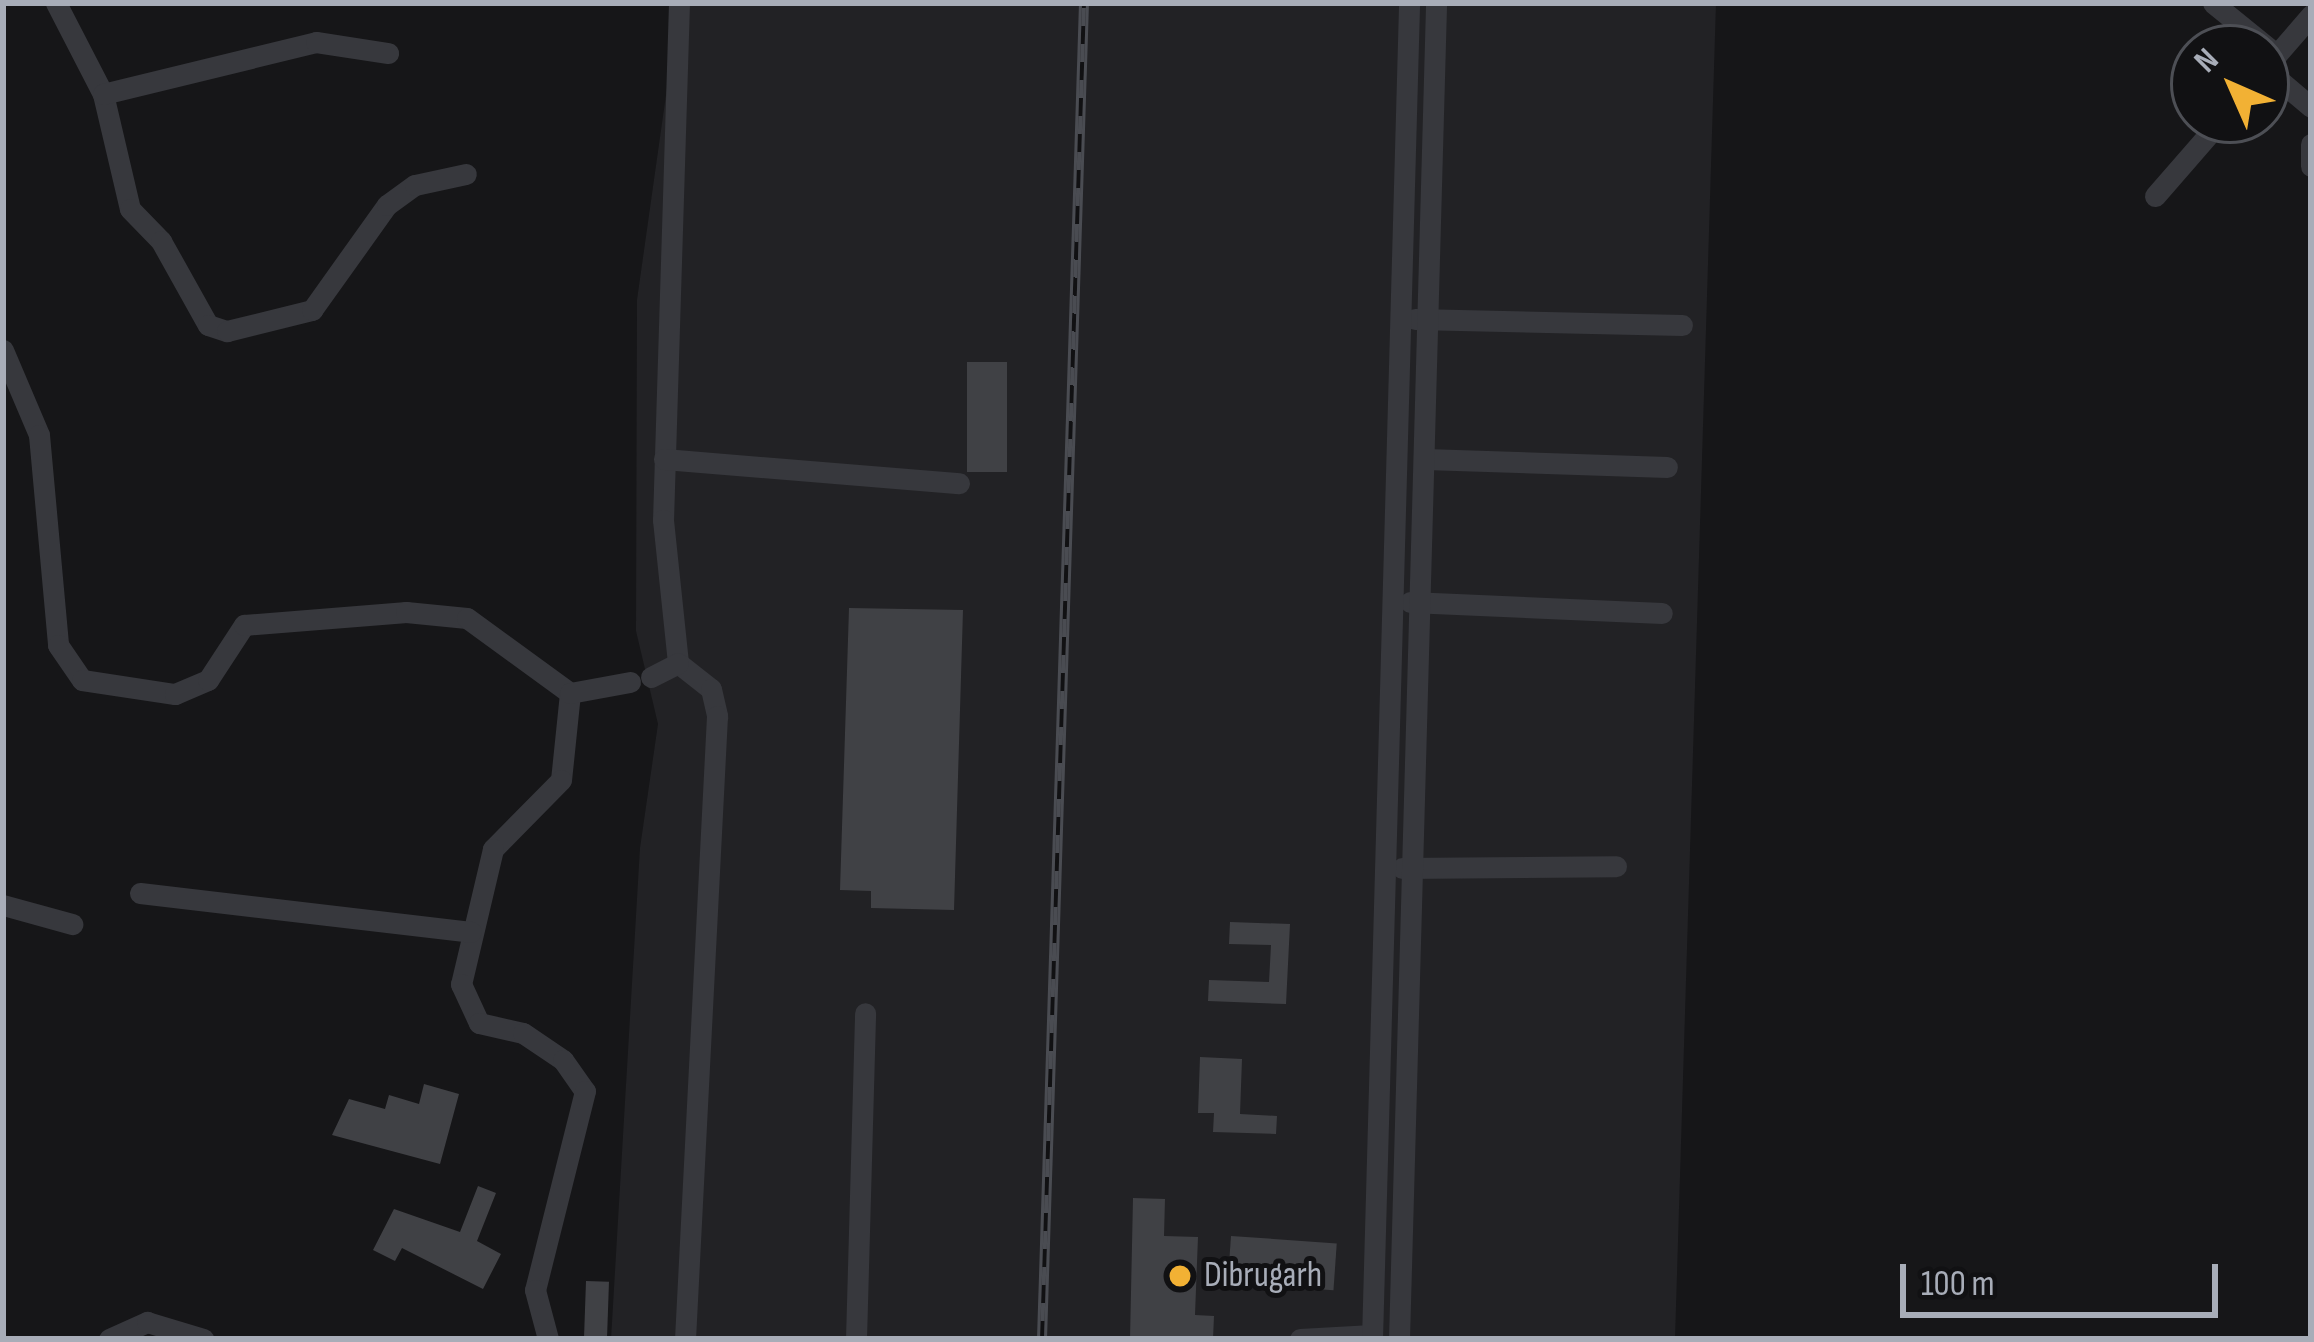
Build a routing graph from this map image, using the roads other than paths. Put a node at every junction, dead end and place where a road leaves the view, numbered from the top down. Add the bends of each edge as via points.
1 (56, 3) edge
2 (679, 3) edge
3 (1409, 3) edge
4 (1436, 3) edge
5 (2311, 15) edge
6 (2290, 40) edge
7 (388, 53) dead end
8 (2290, 84) edge
9 (103, 94) junction
10 (2311, 107) edge
11 (2200, 144) edge
12 (2311, 144) edge
13 (2311, 166) edge
14 (466, 174) dead end
15 (2155, 196) dead end
16 (1413, 319) junction
17 (1682, 325) dead end
18 (3, 350) edge
19 (664, 459) junction
20 (1425, 459) junction
21 (1667, 467) dead end
22 (959, 483) dead end
23 (1409, 603) junction
24 (1662, 614) dead end
25 (678, 663) junction
26 (570, 693) junction
27 (1616, 866) dead end
28 (1414, 868) junction
29 (1389, 869) junction
30 (140, 893) dead end
31 (3, 905) edge
32 (72, 924) dead end
33 (472, 932) junction
34 (865, 1013) dead end
35 (1372, 1337) edge
36 (109, 1339) edge
37 (203, 1339) edge
38 (548, 1339) edge
39 (685, 1339) edge
40 (856, 1339) edge
41 (1300, 1339) edge
42 (1399, 1339) edge

1 - 9 street
2 - 19 street
3 - 16 street
4 - 16 street
5 - 6 street
7 - 9 street via 316,42
8 - 10 street
9 - 14 street via 130,209 160,241 192,309 227,331 312,310 387,205 415,185
11 - 15 street
12 - 13 street
16 - 17 street
16 - 20 street
16 - 23 street
18 - 26 street via 40,435 58,645 82,680 175,694 208,680 244,625 406,612 467,618
19 - 22 street
19 - 25 street via 668,627
20 - 21 street
20 - 23 street
23 - 24 street
23 - 28 street
23 - 29 street
25 - 26 street via 640,680
25 - 39 street via 712,689 717,716
26 - 33 street via 561,780 493,849
27 - 28 street
28 - 29 street
28 - 42 street
29 - 35 street
30 - 33 street
31 - 32 street
33 - 38 street via 461,985 471,1013 563,1060 585,1091 535,1290
34 - 40 street
35 - 41 street
36 - 37 street via 147,1322

